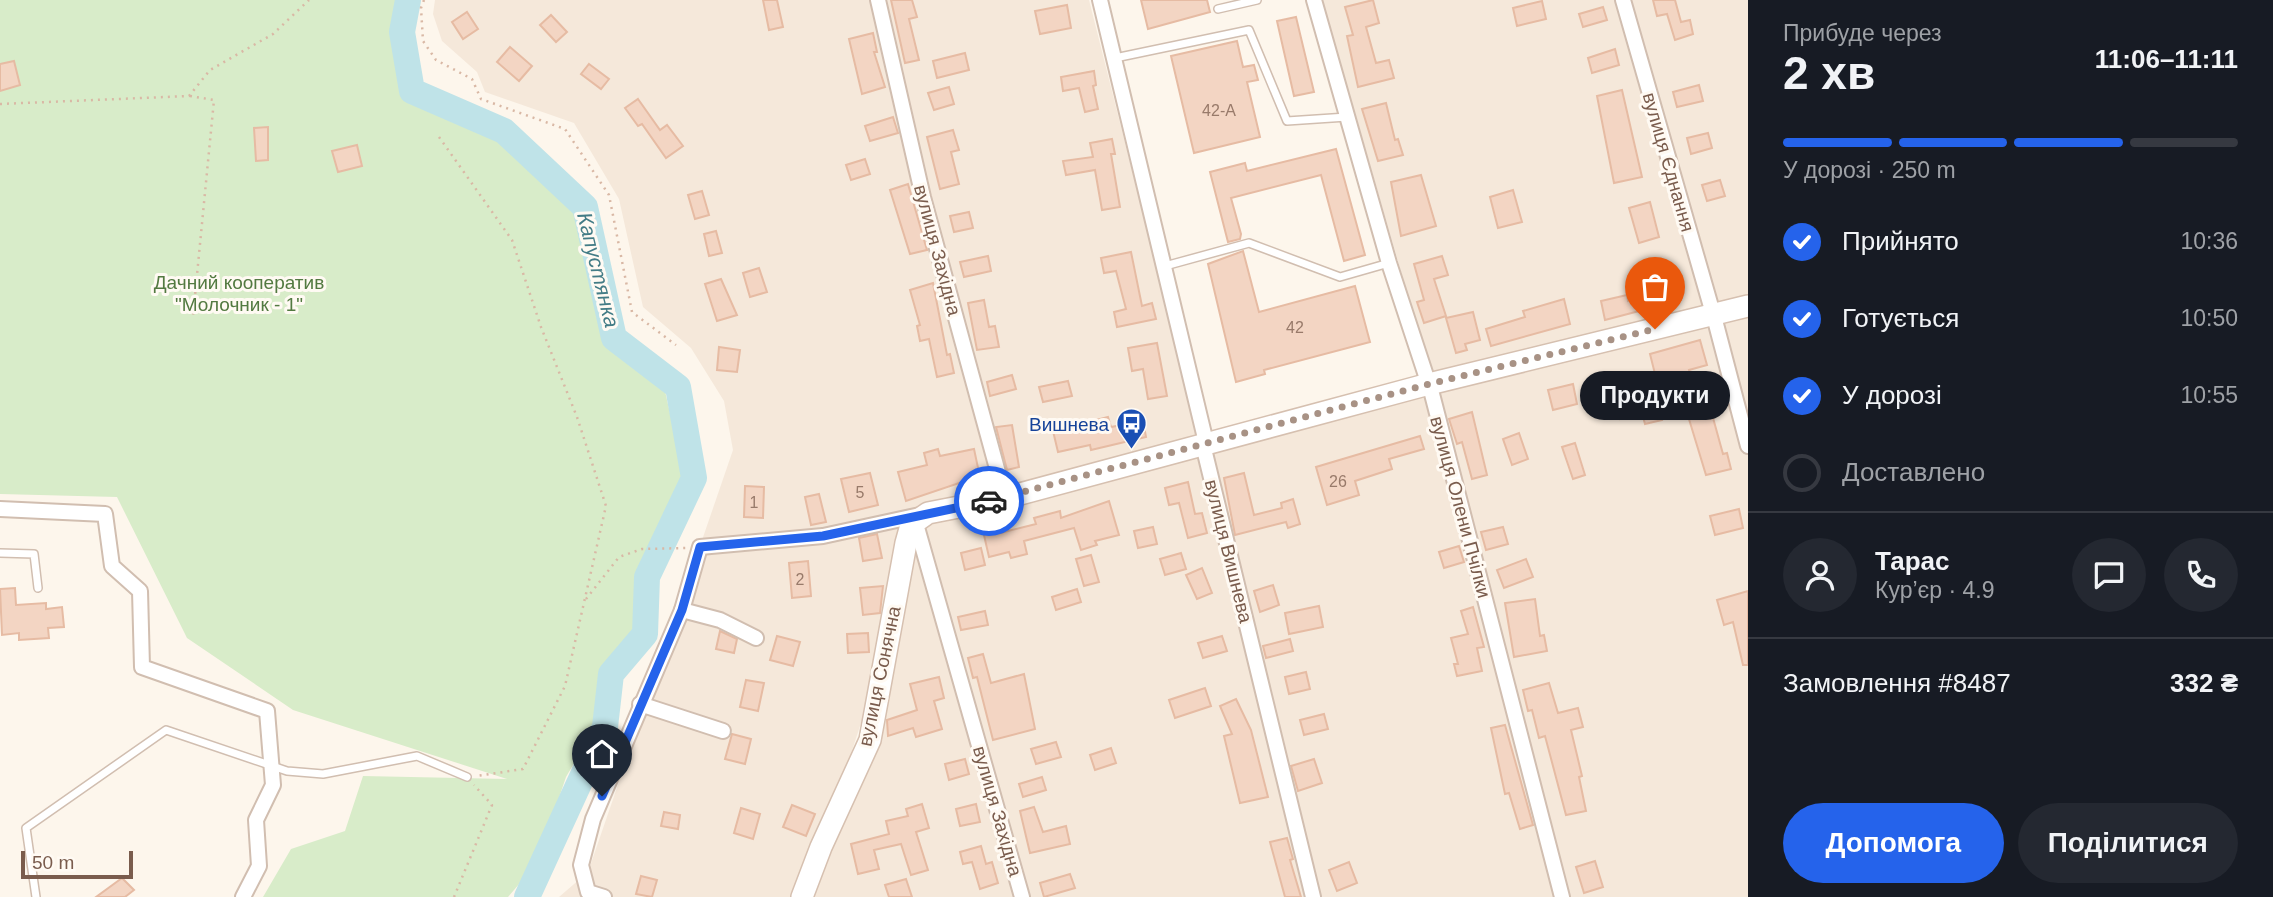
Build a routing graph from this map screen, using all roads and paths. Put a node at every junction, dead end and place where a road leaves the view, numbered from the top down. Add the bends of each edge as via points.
1 (309, 0) edge
2 (424, 0) edge
3 (878, 0) edge
4 (1100, 0) edge
5 (1257, 0) edge
6 (1314, 0) edge
7 (1623, 0) edge
8 (1218, 9) dead end
9 (1115, 58) junction
10 (189, 96) junction
11 (0, 104) edge
12 (1347, 117) junction
13 (439, 137) dead end
14 (1389, 264) junction
15 (1165, 265) junction
16 (1748, 306) edge
17 (1713, 315) junction
18 (193, 316) dead end
19 (676, 345) dead end
20 (1429, 384) junction
21 (1205, 444) junction
22 (1748, 446) edge
23 (1004, 498) junction
24 (0, 509) edge
25 (929, 516) junction
26 (670, 549) dead end
27 (0, 553) edge
28 (38, 588) dead end
29 (583, 602) junction
30 (682, 610) junction
31 (755, 638) dead end
32 (640, 705) junction
33 (723, 731) dead end
34 (272, 766) junction
35 (467, 777) junction
36 (36, 897) edge
37 (243, 897) edge
38 (454, 897) edge
39 (604, 897) edge
40 (802, 897) edge
41 (1023, 897) edge
42 (1313, 897) edge
43 (1562, 897) edge

1 - 10 path via 273,34 210,70
2 - 19 path via 423,41 436,60 472,79 481,99 565,129 609,195 632,312
3 - 23 street, вулиця Західна via 923,197
4 - 9 street, вулиця Вишнева
5 - 8 lane
6 - 12 street, вулиця Олени Пчілки
7 - 17 street, вулиця Єднання
9 - 12 lane via 1249,30 1287,121
9 - 15 street, вулиця Вишнева
10 - 11 path
10 - 18 path via 214,100
12 - 14 street, вулиця Олени Пчілки
13 - 29 path via 512,240 606,506
14 - 15 lane via 1340,277 1249,243
14 - 20 street, вулиця Олени Пчілки
15 - 21 street, вулиця Вишнева
16 - 17 street
17 - 20 street
17 - 22 street, вулиця Єднання
20 - 21 street
20 - 43 street, вулиця Олени Пчілки
21 - 23 street
21 - 42 street, вулиця Вишнева
23 - 25 street
24 - 34 street via 105,514 112,566 140,591 142,667 267,711
25 - 30 street via 823,536 700,547
25 - 40 street, вулиця Сонячна via 870,740
25 - 41 street, вулиця Західна via 918,531
26 - 29 path via 642,549 619,556
27 - 28 lane via 34,554
29 - 35 path via 565,686 523,769
30 - 31 street via 720,620
30 - 32 street
32 - 33 street
32 - 39 street via 593,819 581,865 588,892
34 - 35 lane via 323,774 416,756
34 - 36 lane via 166,730 26,828
34 - 37 street via 273,785 256,820 259,866
35 - 38 path via 492,805

